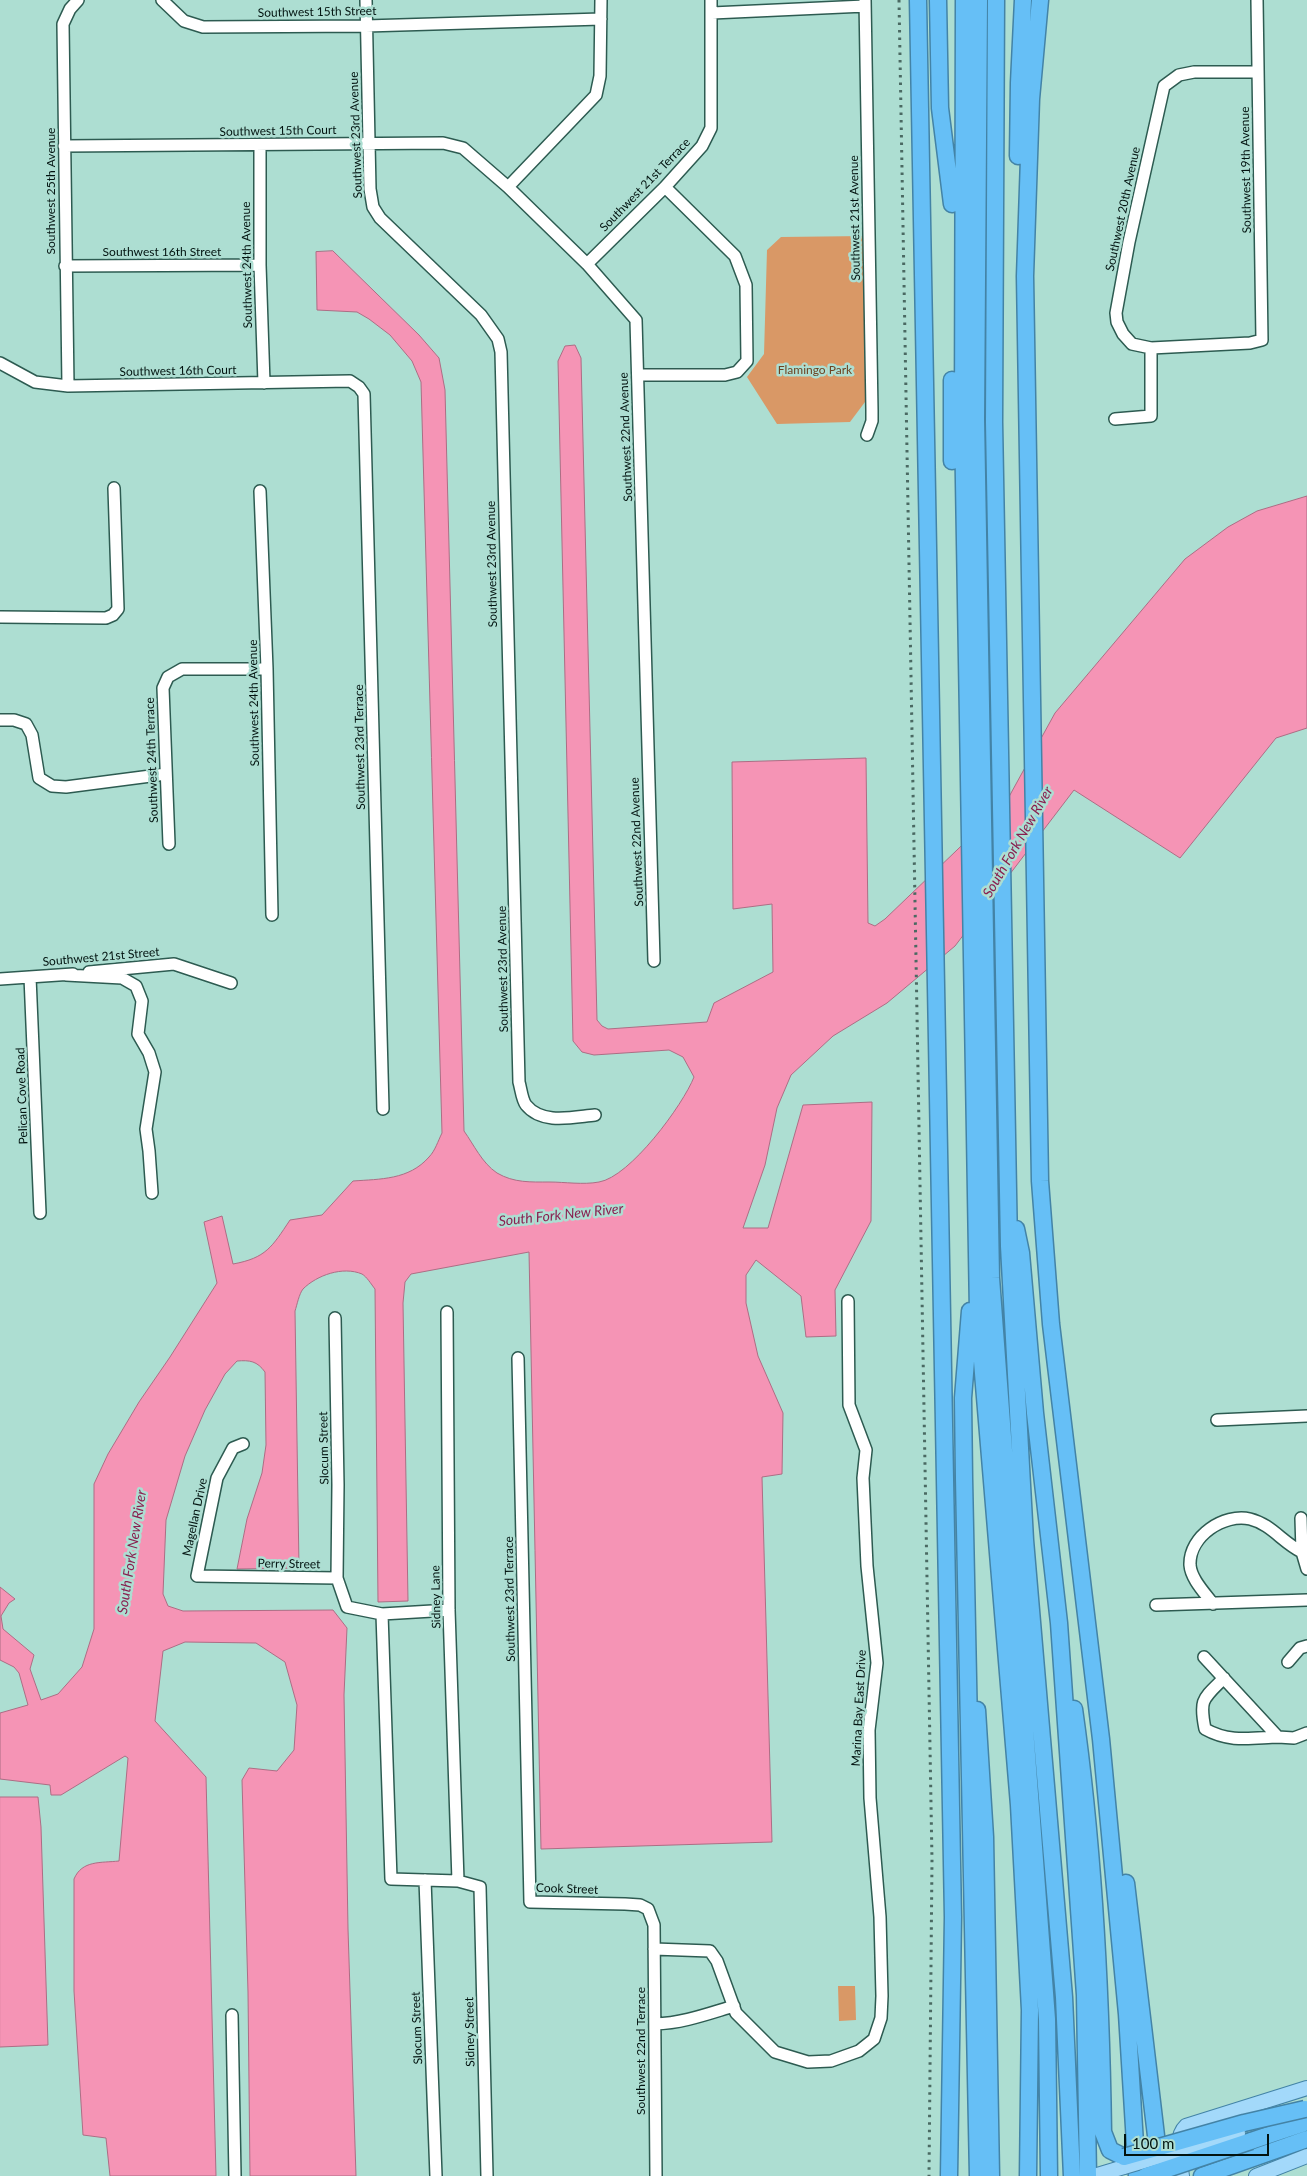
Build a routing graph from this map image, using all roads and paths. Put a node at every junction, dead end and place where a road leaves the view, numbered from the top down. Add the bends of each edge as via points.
1 (78, 0) edge
2 (162, 0) edge
3 (366, 0) edge
4 (601, 0) edge
5 (712, 0) edge
6 (918, 0) edge
7 (938, 0) edge
8 (957, 0) edge
9 (964, 0) edge
10 (992, 0) edge
11 (1023, 0) edge
12 (1040, 0) edge
13 (1257, 0) edge
14 (865, 3) edge
15 (712, 13) junction
16 (601, 19) junction
17 (366, 26) junction
18 (1258, 72) junction
19 (370, 143) junction
20 (260, 145) junction
21 (64, 146) junction
22 (508, 187) junction
23 (665, 187) junction
24 (952, 204) junction
25 (587, 264) junction
26 (260, 265) junction
27 (65, 266) junction
28 (1025, 276) junction
29 (1151, 348) junction
30 (0, 363) edge
31 (638, 374) junction
32 (264, 383) junction
33 (68, 386) junction
34 (359, 387) joint
35 (1115, 419) dead end
36 (957, 423) junction
37 (867, 435) dead end
38 (114, 488) dead end
39 (260, 491) dead end
40 (0, 617) edge
41 (267, 668) junction
42 (0, 720) edge
43 (166, 774) junction
44 (169, 844) dead end
45 (272, 915) dead end
46 (654, 960) dead end
47 (66, 975) junction
48 (30, 977) junction
49 (0, 979) edge
50 (231, 983) dead end
51 (383, 1109) dead end
52 (595, 1115) dead end
53 (152, 1193) dead end
54 (40, 1213) dead end
55 (979, 1279) junction
56 (1017, 1279) junction
57 (848, 1301) dead end
58 (970, 1306) junction
59 (447, 1312) dead end
60 (335, 1318) dead end
61 (518, 1358) dead end
62 (1307, 1416) edge
63 (1217, 1420) dead end
64 (243, 1444) dead end
65 (1301, 1518) dead end
66 (1302, 1552) junction
67 (1307, 1570) edge
68 (197, 1576) joint
69 (337, 1578) junction
70 (965, 1578) junction
71 (1307, 1600) edge
72 (1214, 1604) junction
73 (1156, 1605) dead end
74 (450, 1610) junction
75 (382, 1614) junction
76 (1059, 1623) junction
77 (1307, 1646) edge
78 (1204, 1657) dead end
79 (1288, 1662) dead end
80 (1224, 1678) junction
81 (1307, 1733) edge
82 (1278, 1737) junction
83 (1102, 1739) junction
84 (529, 1840) joint
85 (425, 1880) junction
86 (458, 1881) junction
87 (654, 1925) joint
88 (660, 1949) junction
89 (734, 2006) junction
90 (232, 2015) dead end
91 (655, 2024) junction
92 (1307, 2088) edge
93 (1306, 2113) edge
94 (1307, 2139) edge
95 (1307, 2156) edge
96 (1307, 2165) edge
97 (1128, 2167) edge
98 (235, 2176) edge
99 (436, 2176) edge
100 (487, 2176) edge
101 (656, 2176) edge
102 (949, 2176) edge
103 (978, 2176) edge
104 (991, 2176) edge
105 (1020, 2176) edge
106 (1028, 2176) edge
107 (1049, 2176) edge
108 (1072, 2176) edge
109 (1088, 2176) edge
110 (1094, 2176) edge
111 (1146, 2176) edge
112 (1160, 2176) edge
113 (1182, 2176) edge
114 (1202, 2176) edge
115 (1256, 2176) edge
116 (1278, 2176) edge

1 - 21 street, Southwest 25th Avenue via 63,24
2 - 17 street, Southwest 15th Street via 184,21 203,27
3 - 17 street, Southwest 23rd Avenue
4 - 16 street
5 - 15 street, Southwest 21st Terrace
6 - 102 highway via 953,1926
7 - 24 highway via 940,108
8 - 24 highway
9 - 36 highway
10 - 55 highway via 976,419 983,865
10 - 56 highway via 994,422 1008,1195 1022,1253
11 - 28 highway via 1018,148 1019,217
12 - 28 highway via 1031,99
13 - 18 street, Southwest 19th Avenue
14 - 15 street
14 - 37 street, Southwest 21st Avenue via 872,410
15 - 23 street, Southwest 21st Terrace via 710,128 702,146
16 - 17 street, Southwest 15th Street
16 - 22 street via 600,76 596,95
17 - 19 street, Southwest 23rd Avenue
18 - 29 street, Southwest 19th Avenue via 1262,340
18 - 29 street, Southwest 20th Avenue via 1179,74 1164,86 1116,313 1123,334 1132,344
19 - 20 street, Southwest 15th Court
19 - 22 street, Southwest 15th Court via 443,143 463,148
19 - 52 street, Southwest 23rd Avenue via 370,189 373,207 380,218 481,315 498,339 501,352 519,1082 525,1104 536,1114 556,1118
20 - 21 street, Southwest 15th Court
20 - 26 street, Southwest 24th Avenue
21 - 27 street, Southwest 25th Avenue
22 - 25 street, Southwest 22nd Avenue
23 - 25 street, Southwest 21st Terrace
23 - 31 street via 735,256 746,285 747,361 737,372 725,374
24 - 36 highway
25 - 31 street, Southwest 22nd Avenue via 636,320
26 - 27 street, Southwest 16th Street
26 - 32 street, Southwest 24th Avenue
27 - 33 street, Southwest 25th Avenue
28 - 83 highway via 1042,1219 1049,1308
29 - 35 street via 1152,416
30 - 33 street, Southwest 16th Court via 35,382
31 - 46 street, Southwest 22nd Avenue
32 - 33 street, Southwest 16th Court
32 - 34 street, Southwest 16th Court via 350,381
34 - 51 street, Southwest 23rd Terrace via 364,394
36 - 55 highway
38 - 40 street via 118,609 114,615 106,618
39 - 41 street, Southwest 24th Avenue
41 - 43 street, Southwest 24th Terrace via 182,670 168,677 163,688
41 - 45 street, Southwest 24th Avenue
42 - 43 street via 26,724 32,735 39,778 52,786
43 - 44 street, Southwest 24th Terrace
47 - 48 street, Southwest 21st Street
47 - 50 street, Southwest 21st Street via 174,964
47 - 53 street via 122,978 136,986 142,1001 138,1034 149,1053 154,1072 146,1129
48 - 49 street, Southwest 21st Street
48 - 54 street, Pelican Cove Road
55 - 58 highway
55 - 106 highway via 979,1322 1019,1805 1030,2010
55 - 107 highway via 1047,2019
56 - 76 highway
56 - 108 highway via 1029,1591 1062,1971
57 - 89 street, Marina Bay East Drive via 849,1405 866,1450 863,1478 867,1566 877,1663 869,1730 870,1798 880,1917 881,2018 874,2038 859,2051 831,2061 808,2062 775,2052 736,2013
58 - 70 highway via 963,1398
58 - 105 highway via 1013,1866 1019,2019
59 - 74 street, Sidney Lane
60 - 69 street, Slocum Street
61 - 84 street, Southwest 23rd Terrace
62 - 63 street
64 - 68 street, Magellan Drive via 233,1448 217,1478
65 - 66 street
66 - 67 street
66 - 72 street via 1264,1524 1238,1518 1215,1524 1191,1552 1190,1566 1197,1582
68 - 69 street, Perry Street
69 - 75 street, Perry Street via 347,1607
70 - 103 highway
70 - 104 highway via 983,1790
71 - 72 street
72 - 73 street
74 - 75 street, Perry Street
74 - 86 street, Sidney Lane
75 - 85 street via 392,1879
76 - 97 highway via 1072,1693 1089,1827 1099,1972 1104,2136 1110,2150
76 - 109 highway via 1086,2015
77 - 79 street via 1300,1648
78 - 80 street
80 - 82 street
80 - 82 street via 1204,1698 1201,1711 1205,1729 1231,1739
81 - 82 street via 1294,1738
83 - 97 highway via 1127,2014
83 - 112 highway via 1115,1788
84 - 87 street, Cook Street via 530,1902 640,1905 648,1909
85 - 86 street
85 - 99 street, Slocum Street
86 - 100 street, Sidney Street via 480,1887
87 - 88 street, Southwest 22nd Terrace
88 - 89 street, Marina Bay East Drive via 710,1951
88 - 91 street, Southwest 22nd Terrace
89 - 91 street via 697,2018
90 - 98 street
91 - 101 street, Southwest 22nd Terrace
92 - 113 main road via 1186,2126 1180,2138
93 - 97 highway, bridge via 1244,2123
93 - 111 highway, bridge via 1251,2141
94 - 114 highway
95 - 115 main road
96 - 116 main road
97 - 110 main road

